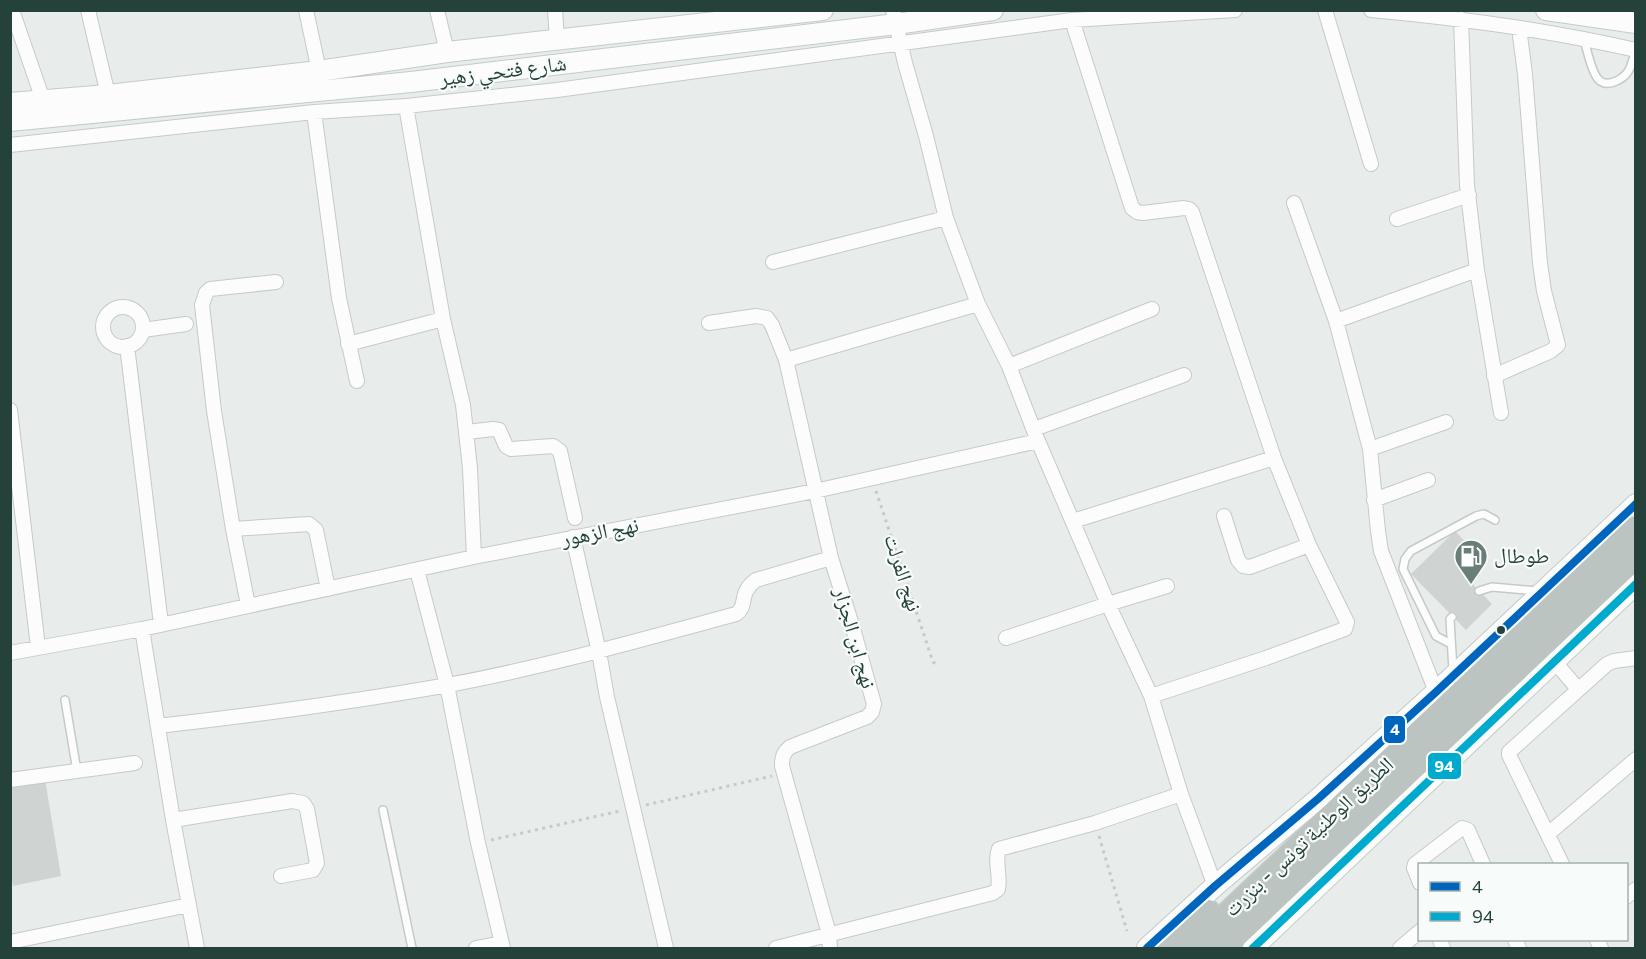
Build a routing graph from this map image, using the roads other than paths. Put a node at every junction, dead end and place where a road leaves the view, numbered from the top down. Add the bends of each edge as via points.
1 (12, 10) edge
2 (88, 10) edge
3 (306, 10) edge
4 (436, 10) edge
5 (555, 10) edge
6 (823, 10) edge
7 (993, 10) edge
8 (1235, 10) edge
9 (1325, 10) edge
10 (1371, 10) edge
11 (1546, 10) edge
12 (1461, 19) junction
13 (1072, 21) junction
14 (1635, 23) edge
15 (897, 26) edge
16 (1519, 28) junction
17 (1583, 38) junction
18 (557, 40) junction
19 (1635, 51) edge
20 (447, 52) junction
21 (319, 71) junction
22 (108, 95) junction
23 (43, 100) junction
24 (10, 103) edge
25 (406, 106) junction
26 (314, 112) junction
27 (10, 121) edge
28 (10, 146) edge
29 (1371, 164) dead end
30 (1469, 195) junction
31 (1294, 203) dead end
32 (946, 218) junction
33 (1397, 219) dead end
34 (773, 262) dead end
35 (1477, 270) junction
36 (276, 282) dead end
37 (978, 304) junction
38 (1152, 309) dead end
39 (442, 320) junction
40 (1336, 321) junction
41 (709, 323) dead end
42 (186, 324) dead end
43 (143, 330) junction
44 (348, 344) junction
45 (128, 346) junction
46 (786, 360) junction
47 (1009, 366) junction
48 (1184, 375) dead end
49 (1494, 376) junction
50 (357, 381) dead end
51 (10, 410) edge
52 (1501, 413) dead end
53 (1446, 422) dead end
54 (467, 432) junction
55 (1036, 435) junction
56 (1370, 449) junction
57 (1274, 459) junction
58 (1428, 480) dead end
59 (815, 491) junction
60 (1374, 500) junction
61 (1635, 504) edge
62 (1224, 516) dead end
63 (575, 518) dead end
64 (1495, 520) dead end
65 (1073, 521) junction
66 (1635, 528) edge
67 (233, 529) junction
68 (573, 537) junction
69 (1309, 545) junction
70 (474, 556) junction
71 (1635, 556) edge
72 (831, 558) junction
73 (417, 570) junction
74 (1635, 584) edge
75 (1167, 586) dead end
76 (328, 589) junction
77 (1479, 591) dead end
78 (1544, 591) junction
79 (1108, 603) junction
80 (248, 605) junction
81 (1452, 617) dead end
82 (161, 624) junction
83 (142, 629) junction
84 (1006, 638) dead end
85 (1451, 644) junction
86 (38, 648) junction
87 (599, 652) junction
88 (10, 653) edge
89 (1635, 658) edge
90 (1554, 661) junction
91 (1453, 676) junction
92 (447, 685) junction
93 (1578, 689) junction
94 (1436, 692) junction
95 (1151, 696) junction
96 (65, 700) dead end
97 (158, 726) junction
98 (1450, 734) junction
99 (1635, 759) edge
100 (135, 763) dead end
101 (77, 771) junction
102 (1374, 776) junction
103 (10, 780) edge
104 (1181, 794) junction
105 (383, 810) dead end
106 (173, 820) junction
107 (1548, 834) junction
108 (1483, 863) edge
109 (1562, 863) edge
110 (281, 876) dead end
111 (1418, 880) edge
112 (1215, 886) junction
113 (189, 905) junction
114 (1418, 932) edge
115 (829, 934) junction
116 (10, 942) edge
117 (502, 946) edge
118 (798, 946) edge
119 (197, 948) edge
120 (412, 948) edge
121 (476, 948) edge
122 (666, 948) edge
123 (776, 948) edge
124 (830, 948) edge
125 (1148, 948) edge
126 (1166, 948) edge
127 (1192, 948) edge
128 (1222, 948) edge
129 (1241, 948) edge
130 (1252, 948) edge
131 (1400, 948) edge

1 - 23 street
2 - 22 street
3 - 21 street
4 - 20 street
5 - 18 street
6 - 18 street, شارع فتحي زهير
7 - 15 street, شارع فتحي زهير
8 - 13 street
9 - 29 street
10 - 12 street
11 - 14 street
12 - 16 street
12 - 30 street
13 - 15 street
13 - 57 street via 1132,208 1137,213 1184,208 1192,212
15 - 25 street via 569,88
15 - 27 street, شارع فتحي زهير via 411,82
15 - 32 street
16 - 17 street
16 - 49 street via 1540,263 1558,345
17 - 19 street
17 - 19 lane via 1596,78 1602,83 1620,79 1628,71
18 - 20 street, شارع فتحي زهير
20 - 21 street, شارع فتحي زهير
21 - 22 street, شارع فتحي زهير
22 - 23 street, شارع فتحي زهير
23 - 24 street, شارع فتحي زهير
25 - 26 street
25 - 39 street
26 - 28 street
26 - 44 street
30 - 33 street
30 - 35 street
31 - 40 street
32 - 34 street
32 - 37 street
35 - 40 street
35 - 49 street
36 - 67 street via 210,289 202,305
37 - 46 street
37 - 47 street
38 - 47 street
39 - 44 street
39 - 54 street
40 - 56 street
41 - 46 street, نهج ابن الجزار via 767,318
42 - 43 street
43 - 45 street via 137,341
43 - 45 street via 140,317 130,309 117,308 106,316 105,336 115,345
44 - 50 street
45 - 82 street
46 - 59 street, نهج ابن الجزار
47 - 55 street
48 - 55 street, نهج الزهور
49 - 52 street
51 - 86 street
53 - 56 street
54 - 63 street via 499,430 511,449 557,448
54 - 70 street
55 - 59 street, نهج الزهور
55 - 65 street
56 - 60 street
57 - 65 street
57 - 69 street
58 - 60 street
59 - 68 street, نهج الزهور
59 - 72 street, نهج ابن الجزار
60 - 94 street via 1381,551
61 - 78 street
62 - 69 street via 1243,566 1250,567
64 - 85 lane via 1484,514 1476,516 1411,551 1405,559 1404,569 1430,625 1436,636
65 - 79 street
66 - 102 highway, الطريق الوطنية تونس - بنزرت
67 - 76 street via 309,524 316,530
67 - 80 street
68 - 70 street, نهج الزهور
68 - 87 street
69 - 95 street via 1347,622 1345,628
70 - 73 street, نهج الزهور
71 - 98 highway, الطريق الوطنية تونس - بنزرت
72 - 87 street via 756,580 746,588 742,607 736,614
72 - 115 street, نهج ابن الجزار via 874,704 867,717 790,747 782,758
73 - 76 street, نهج الزهور
73 - 92 street
74 - 90 street
75 - 79 street
76 - 80 street, نهج الزهور
77 - 78 lane via 1492,587
78 - 91 street
79 - 84 street
79 - 95 street
80 - 82 street, نهج الزهور
81 - 85 lane
82 - 83 street, نهج الزهور
83 - 86 street, نهج الزهور
83 - 97 street
85 - 91 lane
86 - 88 street, نهج الزهور
87 - 92 street
87 - 122 street
89 - 93 street via 1607,664
90 - 93 street
90 - 130 street
91 - 94 street
92 - 97 street
92 - 117 street
93 - 107 street via 1509,752
94 - 112 street
95 - 104 street
96 - 101 lane
97 - 106 street
98 - 128 highway, الطريق الوطنية تونس - بنزرت
98 - 129 highway
99 - 107 street
100 - 101 street
101 - 103 street
102 - 126 highway
102 - 127 highway, الطريق الوطنية تونس - بنزرت
104 - 112 street
104 - 115 street via 999,849 999,884 993,892
105 - 120 lane
106 - 110 street via 292,801 303,803 317,863 313,870
106 - 113 street
107 - 109 street
108 - 111 street via 1468,830 1462,828 1415,864
112 - 125 street
113 - 116 street
113 - 119 street
114 - 131 street
115 - 118 street
115 - 124 street
117 - 121 street
118 - 123 street

